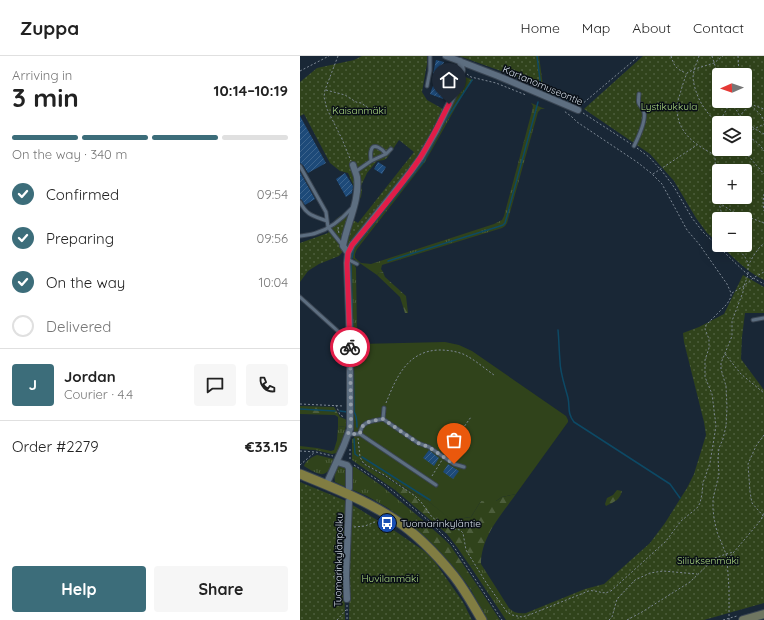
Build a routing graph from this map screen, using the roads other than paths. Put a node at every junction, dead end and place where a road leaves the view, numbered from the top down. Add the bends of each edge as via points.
1 (430, 56) edge
2 (446, 56) edge
3 (460, 61) junction
4 (427, 86) dead end
5 (639, 94) dead end
6 (578, 110) road end
7 (634, 146) road end
8 (391, 149) dead end
9 (386, 154) junction
10 (371, 161) junction
11 (353, 165) road end
12 (300, 166) edge
13 (355, 172) junction
14 (300, 202) edge
15 (355, 204) junction
16 (327, 221) junction
17 (328, 227) junction
18 (300, 236) edge
19 (343, 246) junction
20 (348, 256) junction
21 (356, 264) dead end
22 (300, 297) edge
23 (764, 318) edge
24 (753, 320) dead end
25 (358, 340) dead end
26 (350, 342) junction
27 (384, 408) road end
28 (383, 419) junction
29 (348, 434) junction
30 (359, 434) junction
31 (337, 462) junction
32 (464, 467) dead end
33 (300, 474) edge
34 (326, 484) junction
35 (436, 485) dead end
36 (349, 488) dead end
37 (349, 500) dead end
38 (346, 599) road end
39 (764, 614) edge
40 (482, 620) edge
41 (743, 620) edge

1 - 4 lane
2 - 3 street
3 - 6 street, Kartanomuseontie
3 - 20 street via 462,70 456,90 436,131 411,171 352,245
5 - 7 lane via 638,102 644,117
8 - 9 lane
9 - 10 lane
9 - 10 lane via 377,146 374,147 370,151
10 - 13 lane
11 - 13 street
12 - 16 lane via 326,212
13 - 15 street
14 - 16 lane via 308,214
15 - 17 lane via 341,220
15 - 19 street
16 - 17 lane
17 - 18 lane via 315,234
17 - 19 lane
19 - 20 street
20 - 21 lane
20 - 26 street
22 - 26 lane
23 - 24 lane
25 - 26 lane
26 - 29 street via 351,419
27 - 28 lane
28 - 30 lane via 364,424
28 - 32 lane via 418,443
29 - 30 lane
29 - 31 street
30 - 35 lane
31 - 34 street
31 - 36 street via 349,468
33 - 34 main road
34 - 40 main road via 378,509 421,541 455,577
37 - 38 street, Tuomarinkylänpolku
39 - 41 main road

